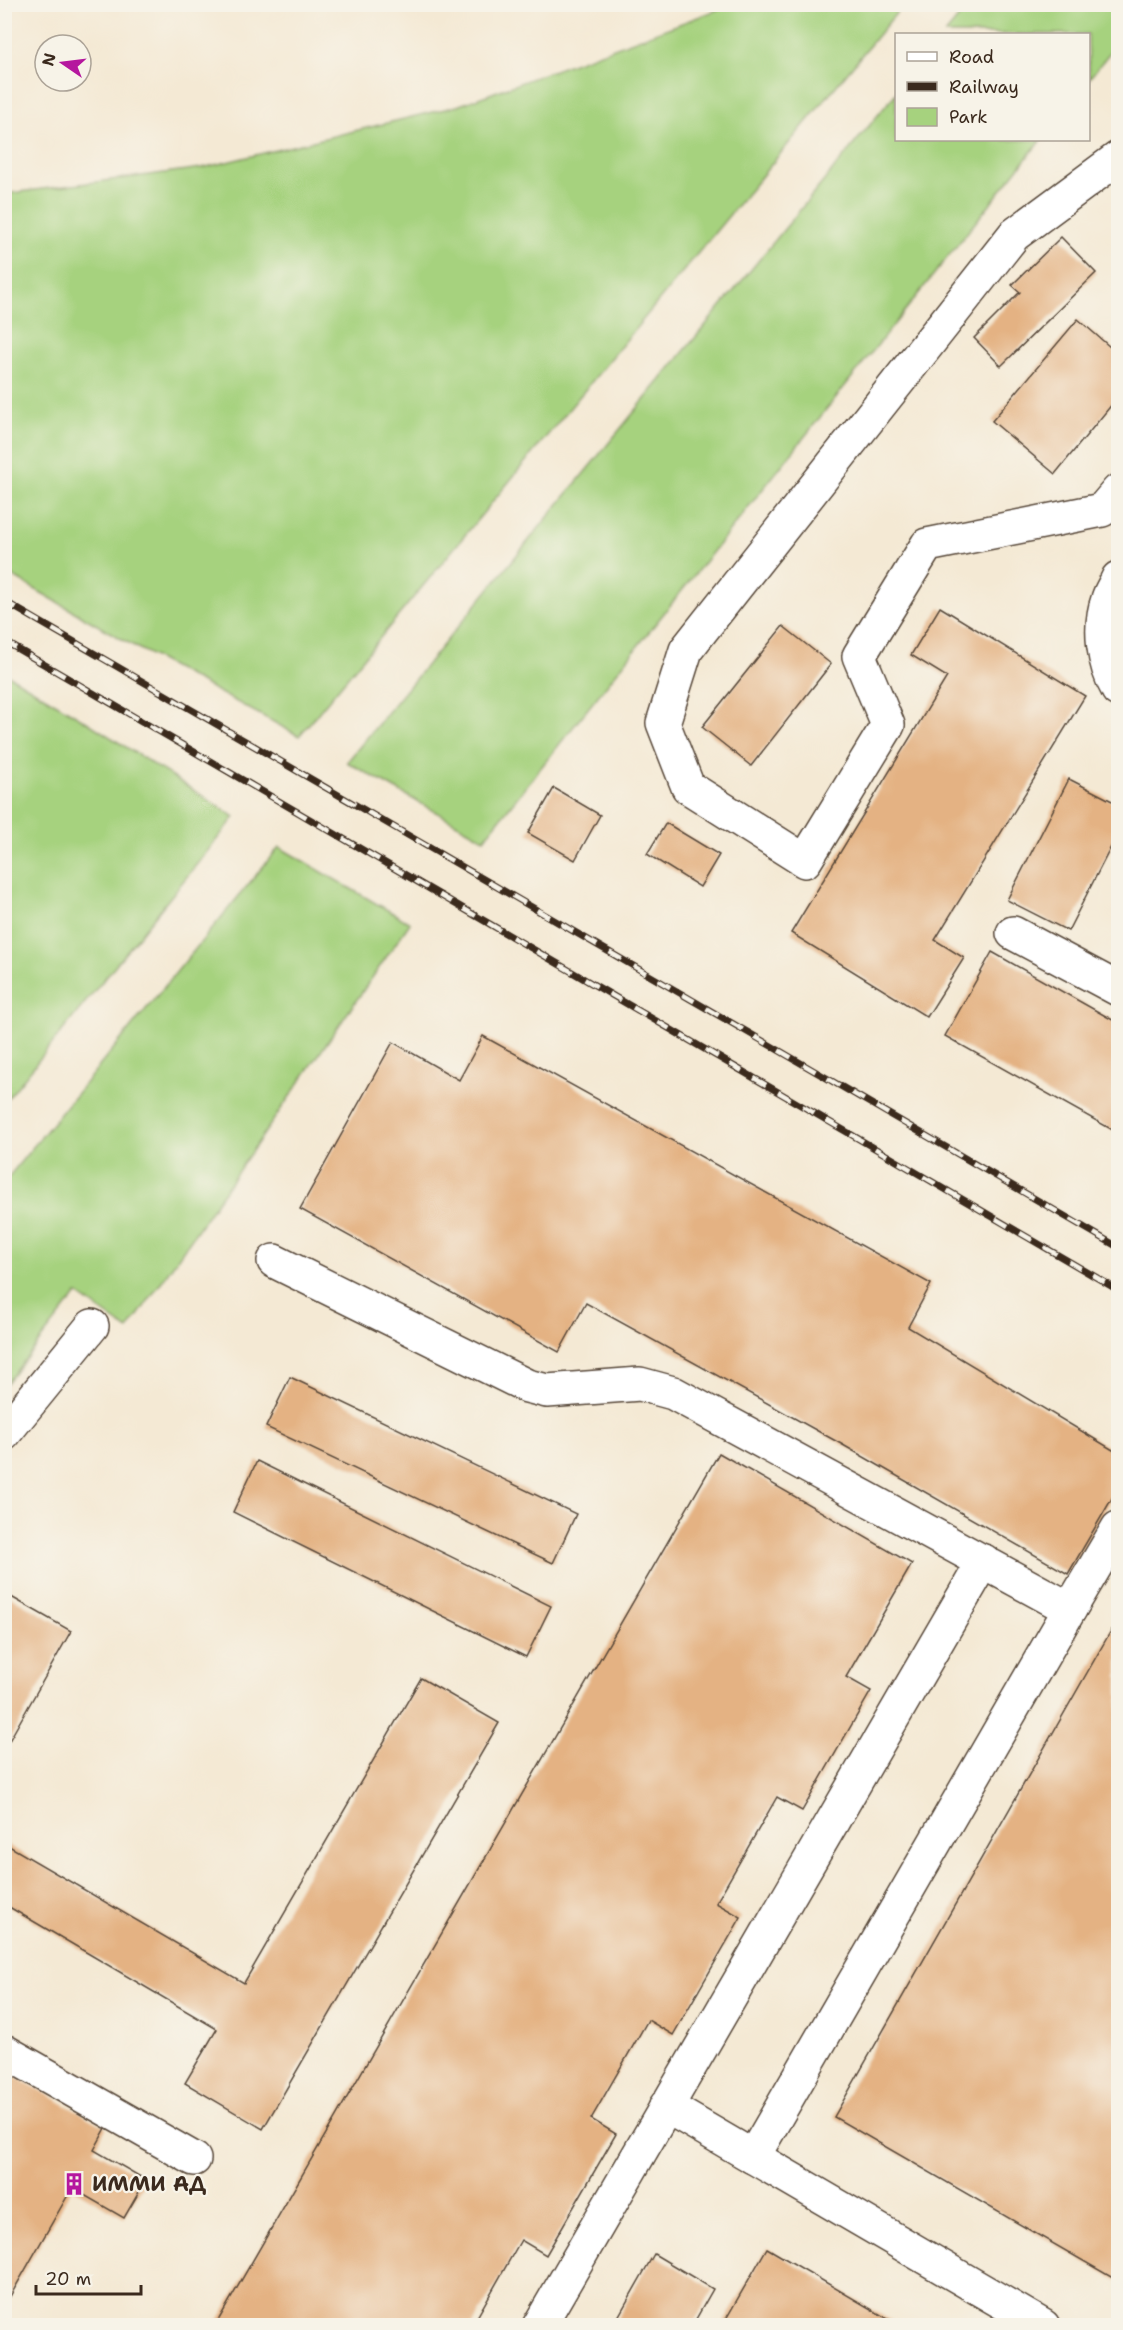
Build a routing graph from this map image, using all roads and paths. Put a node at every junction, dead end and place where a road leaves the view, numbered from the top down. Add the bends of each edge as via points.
1 (1119, 158) edge
2 (1119, 491) edge
3 (1119, 578) edge
4 (1119, 690) edge
5 (1013, 933) dead end
6 (1119, 989) edge
7 (274, 1261) dead end
8 (92, 1326) dead end
9 (4, 1434) edge
10 (1119, 1528) edge
11 (984, 1562) junction
12 (1070, 1609) junction
13 (4, 2051) edge
14 (666, 2106) junction
15 (753, 2157) junction
16 (194, 2159) dead end
17 (538, 2325) edge
18 (1043, 2325) edge

1 - 2 street via 1014,235 686,650 663,723 688,787 805,861 888,725 859,656 927,546 1102,510
3 - 4 street via 1107,599 1102,639 1111,677
5 - 6 street
7 - 11 street via 527,1386 548,1391 640,1384 673,1393
8 - 9 street
10 - 12 street
11 - 12 street
11 - 14 street
12 - 15 street
13 - 16 street
14 - 15 street
14 - 17 street
15 - 18 street

